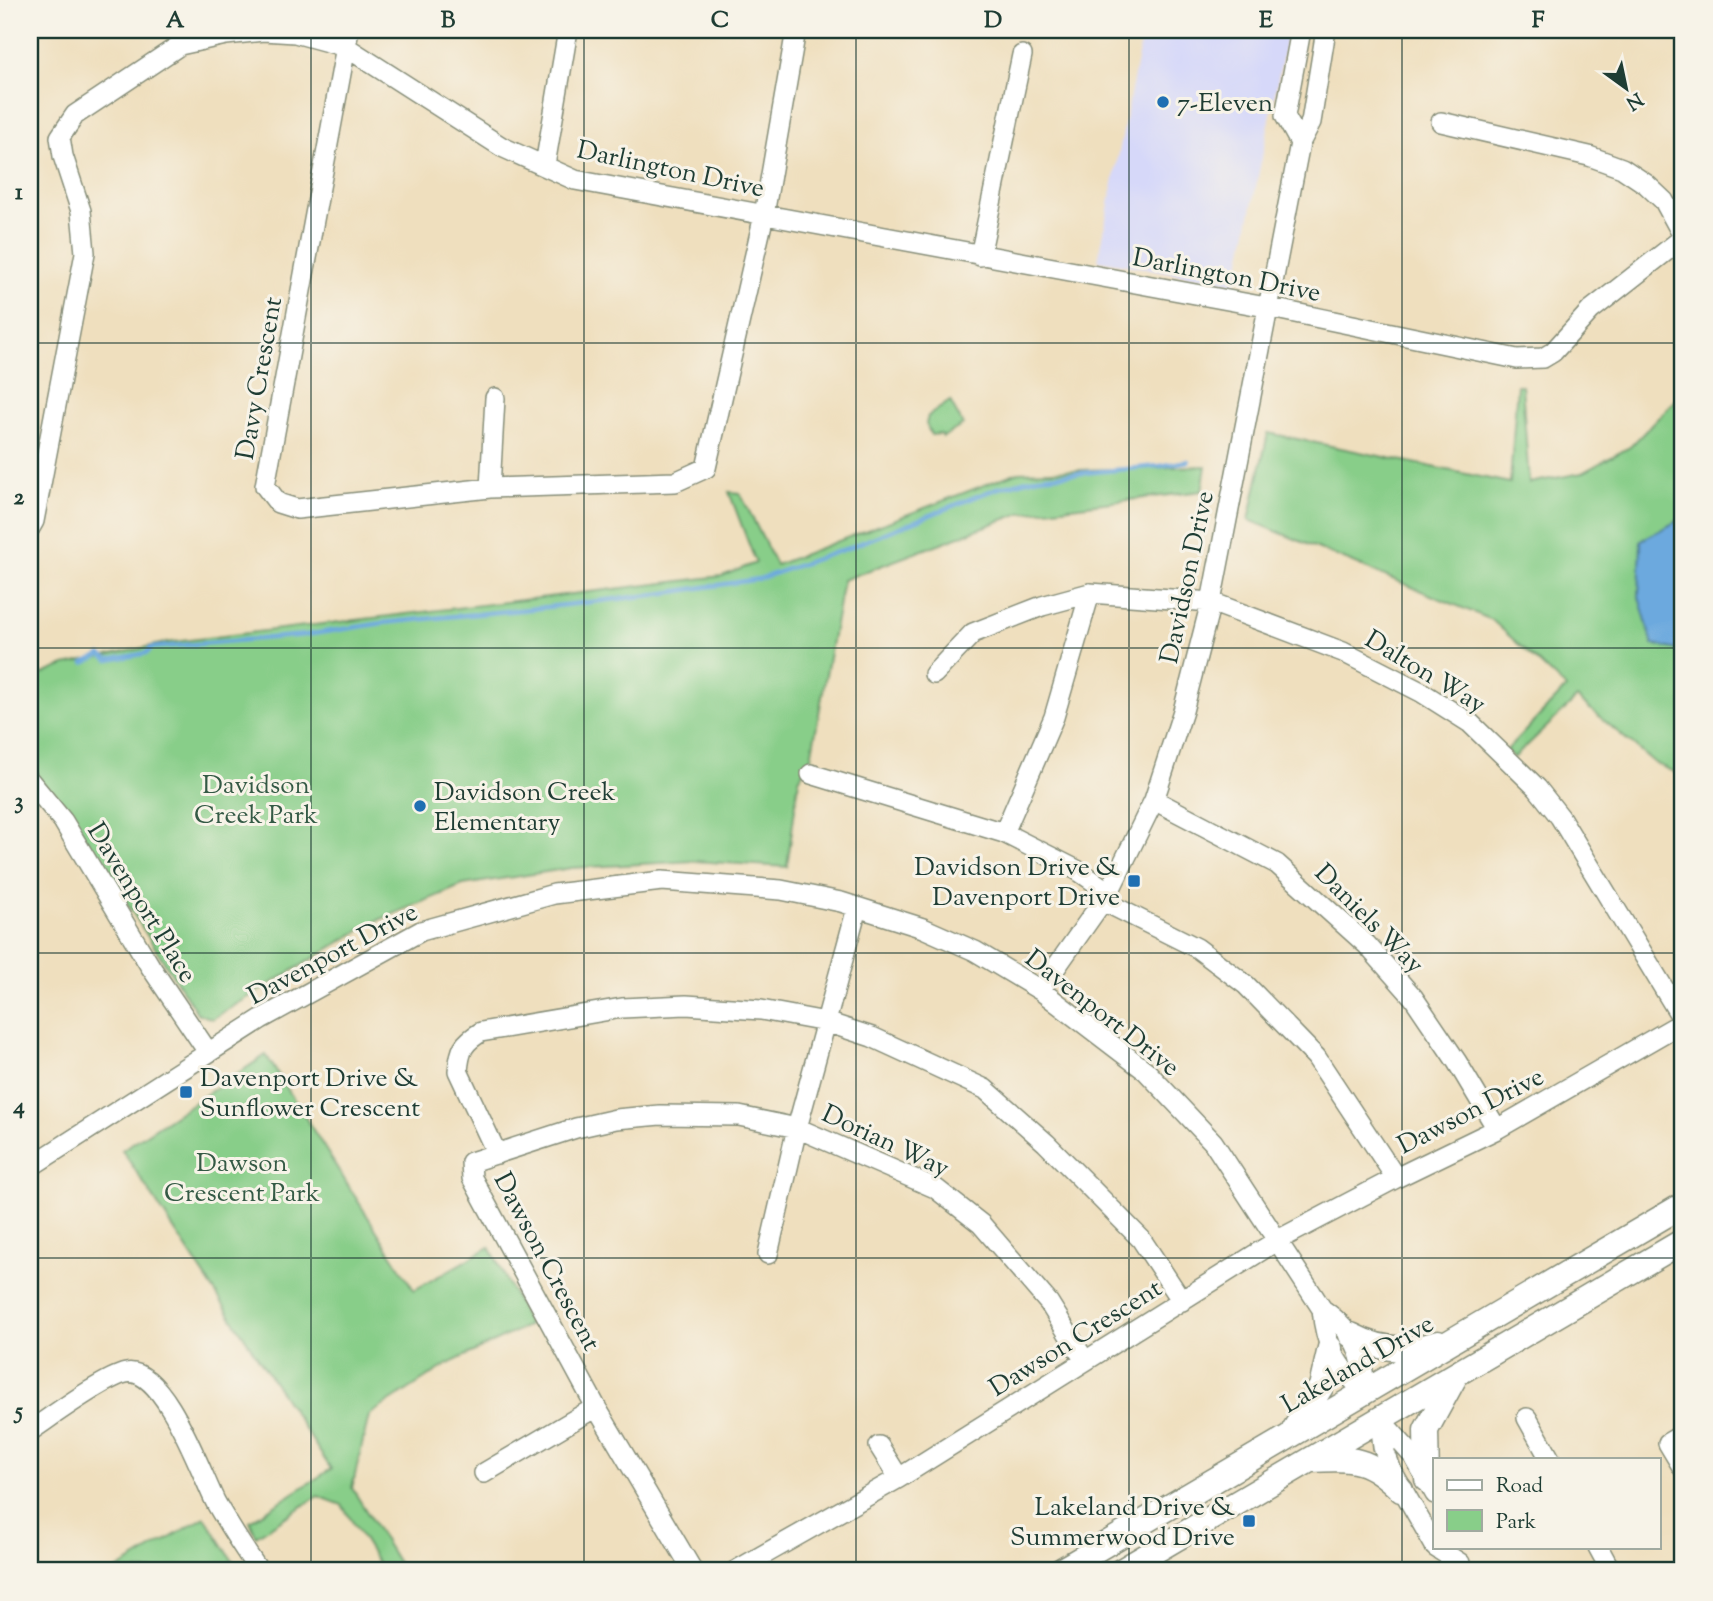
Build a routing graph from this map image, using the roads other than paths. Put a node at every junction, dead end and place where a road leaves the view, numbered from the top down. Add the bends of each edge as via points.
1 (568, 30) edge
2 (796, 30) edge
3 (1301, 30) edge
4 (1326, 30) edge
5 (347, 38) edge
6 (1021, 55) dead end
7 (1441, 122) dead end
8 (1300, 143) junction
9 (545, 165) junction
10 (764, 215) junction
11 (1683, 237) edge
12 (980, 256) junction
13 (1266, 307) junction
14 (495, 398) dead end
15 (490, 488) junction
16 (30, 528) edge
17 (1090, 593) junction
18 (1211, 602) junction
19 (934, 674) dead end
20 (811, 774) dead end
21 (30, 781) edge
22 (1154, 800) junction
23 (1004, 834) junction
24 (1106, 896) junction
25 (857, 908) junction
26 (1040, 990) junction
27 (1683, 1021) edge
28 (825, 1022) junction
29 (208, 1052) junction
30 (797, 1128) junction
31 (1497, 1129) junction
32 (497, 1154) junction
33 (30, 1167) edge
34 (1396, 1178) junction
35 (1683, 1205) edge
36 (1278, 1240) junction
37 (1683, 1241) edge
38 (768, 1254) dead end
39 (1182, 1301) junction
40 (1462, 1336) junction
41 (1340, 1342) junction
42 (1428, 1356) junction
43 (1085, 1361) junction
44 (1447, 1380) junction
45 (1365, 1392) junction
46 (1395, 1392) junction
47 (596, 1407) junction
48 (1348, 1418) junction
49 (1527, 1418) dead end
50 (1380, 1419) junction
51 (30, 1431) edge
52 (1683, 1434) edge
53 (1290, 1436) junction
54 (879, 1447) dead end
55 (1549, 1458) edge
56 (1310, 1460) junction
57 (1683, 1468) edge
58 (484, 1473) dead end
59 (899, 1478) junction
60 (1431, 1486) edge
61 (1402, 1490) junction
62 (1433, 1543) edge
63 (1438, 1548) edge
64 (1599, 1548) edge
65 (1461, 1561) edge
66 (259, 1571) edge
67 (694, 1571) edge
68 (735, 1571) edge
69 (1060, 1571) edge
70 (1121, 1571) edge
71 (1611, 1571) edge

1 - 9 street
2 - 10 street
3 - 8 street via 1285,116
4 - 8 street, Davidson Drive via 1311,122
5 - 9 street, Darlington Drive via 502,147
5 - 15 street, Davy Crescent via 265,486 278,503 297,509
5 - 16 street, Darlington Drive via 263,31 180,45 75,115 60,137 81,211 85,253
6 - 12 street
7 - 11 street via 1589,156 1622,168 1664,201
8 - 13 street, Davidson Drive
9 - 10 street, Darlington Drive via 575,180
10 - 12 street, Darlington Drive
10 - 15 street, Davy Crescent via 706,468 675,482
11 - 13 street, Darlington Drive via 1591,310 1543,358 1517,359
12 - 13 street, Darlington Drive
13 - 18 street, Davidson Drive
14 - 15 street
17 - 18 street, Dalton Way
17 - 19 street, Dalton Way via 973,633
17 - 23 street via 1054,717
18 - 22 street, Davidson Drive via 1184,711
18 - 27 street, Dalton Way via 1343,652 1470,723 1560,817
20 - 23 street
21 - 29 street, Davenport Place via 63,821
22 - 24 street, Davidson Drive
22 - 31 street, Daniels Way via 1277,864 1367,945 1413,998
23 - 24 street via 1077,870
24 - 26 street, Davidson Drive
24 - 34 street via 1197,948 1246,985 1316,1057
25 - 26 street, Davenport Drive via 975,951
25 - 28 street, Dorian Way
25 - 29 street, Davenport Drive via 780,890 662,881 554,894 421,931
26 - 36 street, Davenport Drive via 1146,1071 1213,1142
27 - 31 street, Dawson Drive
28 - 30 street, Dorian Way
28 - 32 street via 761,1010 686,1005 622,1008 481,1032 466,1041 458,1071
28 - 39 street via 872,1037 985,1089 1141,1238
29 - 33 street, Davenport Drive
30 - 32 street, Dorian Way via 738,1116 660,1115 590,1125
30 - 38 street, Dorian Way
30 - 43 street, Dorian Way via 936,1188 981,1224 1049,1303
31 - 34 street, Dawson Drive
32 - 47 street, Dawson Crescent via 471,1163 472,1178
34 - 36 street, Dawson Drive
35 - 40 main road, Lakeland Drive
36 - 39 street, Dawson Crescent
36 - 41 street, Davenport Drive via 1322,1310 1324,1333
37 - 44 main road
39 - 43 street, Dawson Crescent
40 - 41 main road via 1403,1350
40 - 42 main road, Lakeland Drive
41 - 45 street, Davenport Drive via 1338,1365
41 - 53 main road via 1321,1387
42 - 45 main road, Lakeland Drive
42 - 46 main road
43 - 59 street, Dawson Crescent
44 - 46 main road
44 - 50 main road
44 - 60 main road via 1426,1430
45 - 46 main road
45 - 48 main road
45 - 53 main road, Lakeland Drive
46 - 50 main road
47 - 58 street
47 - 67 street, Dawson Crescent
48 - 50 main road
48 - 53 main road
48 - 56 main road
49 - 55 street
50 - 56 main road
50 - 60 street via 1415,1457
50 - 61 street via 1383,1447
51 - 66 street via 103,1384 126,1373 141,1374 159,1391 215,1501
52 - 57 street via 1668,1443
53 - 69 main road, Lakeland Drive
54 - 59 street
56 - 61 main road via 1373,1465
56 - 70 main road
59 - 68 street, Dawson Crescent
61 - 62 street
63 - 65 street
64 - 71 street

